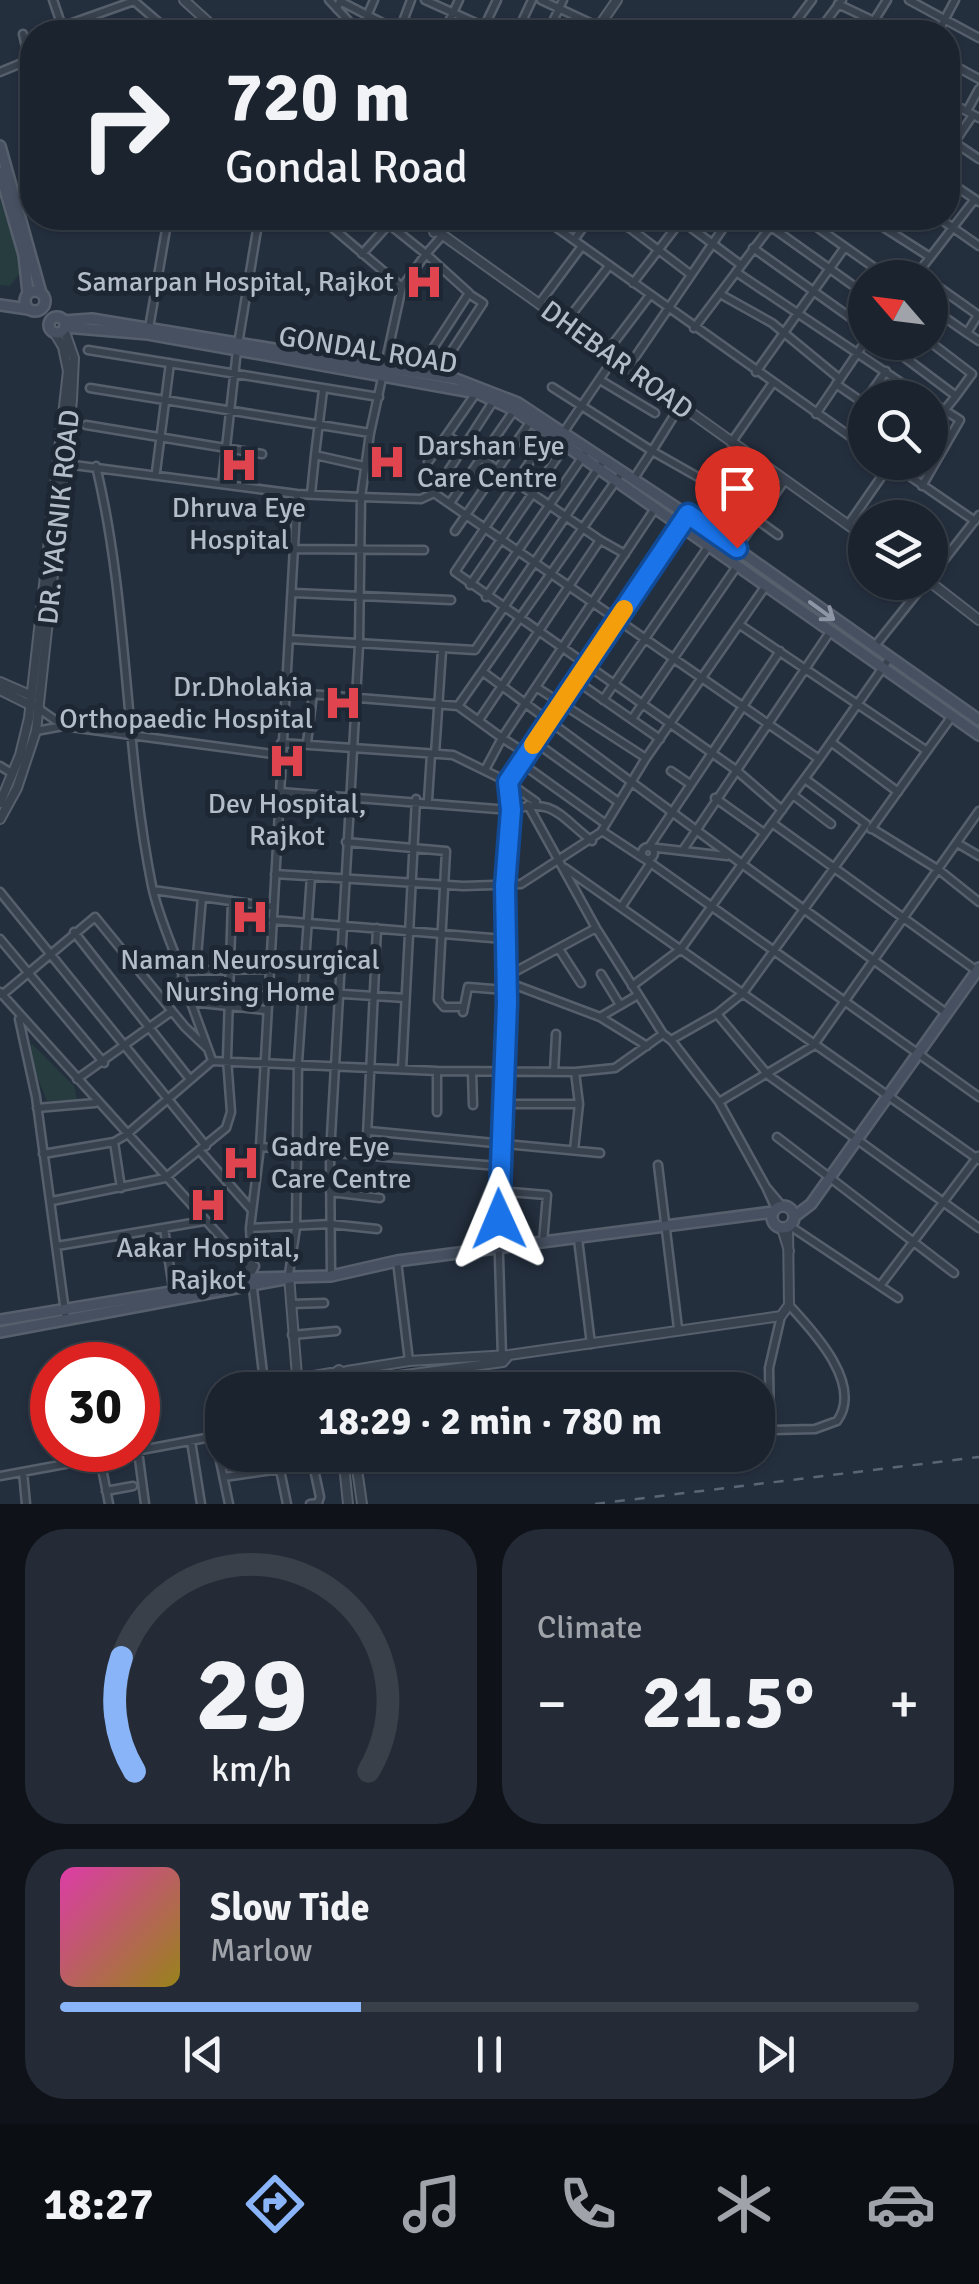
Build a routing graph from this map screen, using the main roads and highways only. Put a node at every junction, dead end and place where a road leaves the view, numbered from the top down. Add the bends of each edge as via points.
1 (0, 146) edge
2 (0, 172) edge
3 (20, 217) edge
4 (24, 230) edge
5 (27, 295) junction
6 (43, 298) junction
7 (0, 303) edge
8 (32, 310) junction
9 (59, 325) junction
10 (237, 346) junction
11 (385, 373) junction
12 (479, 389) junction
13 (620, 477) junction
14 (979, 720) edge
15 (979, 735) edge
16 (978, 969) edge
17 (776, 1212) junction
18 (789, 1222) junction
19 (65, 1314) junction
20 (0, 1320) edge
21 (0, 1332) edge

1 - 3 main road
2 - 5 main road via 24,255
4 - 6 main road
5 - 6 main road
5 - 7 main road
5 - 8 main road
6 - 8 main road
6 - 9 main road
7 - 8 main road
8 - 9 main road
9 - 10 main road, GONDAL ROAD
9 - 10 main road, GONDAL ROAD via 86,318
10 - 11 main road, GONDAL ROAD
11 - 12 main road, GONDAL ROAD
11 - 12 main road, GONDAL ROAD via 435,376
12 - 13 main road, GONDAL ROAD
13 -> 14 main road, GONDAL ROAD via 688,514
13 - 15 main road, GONDAL ROAD via 680,527
16 - 18 main road via 856,1141
17 - 18 main road
17 - 18 main road
17 - 19 main road via 397,1261 330,1276 251,1274 174,1296
19 - 20 main road
19 - 21 main road

